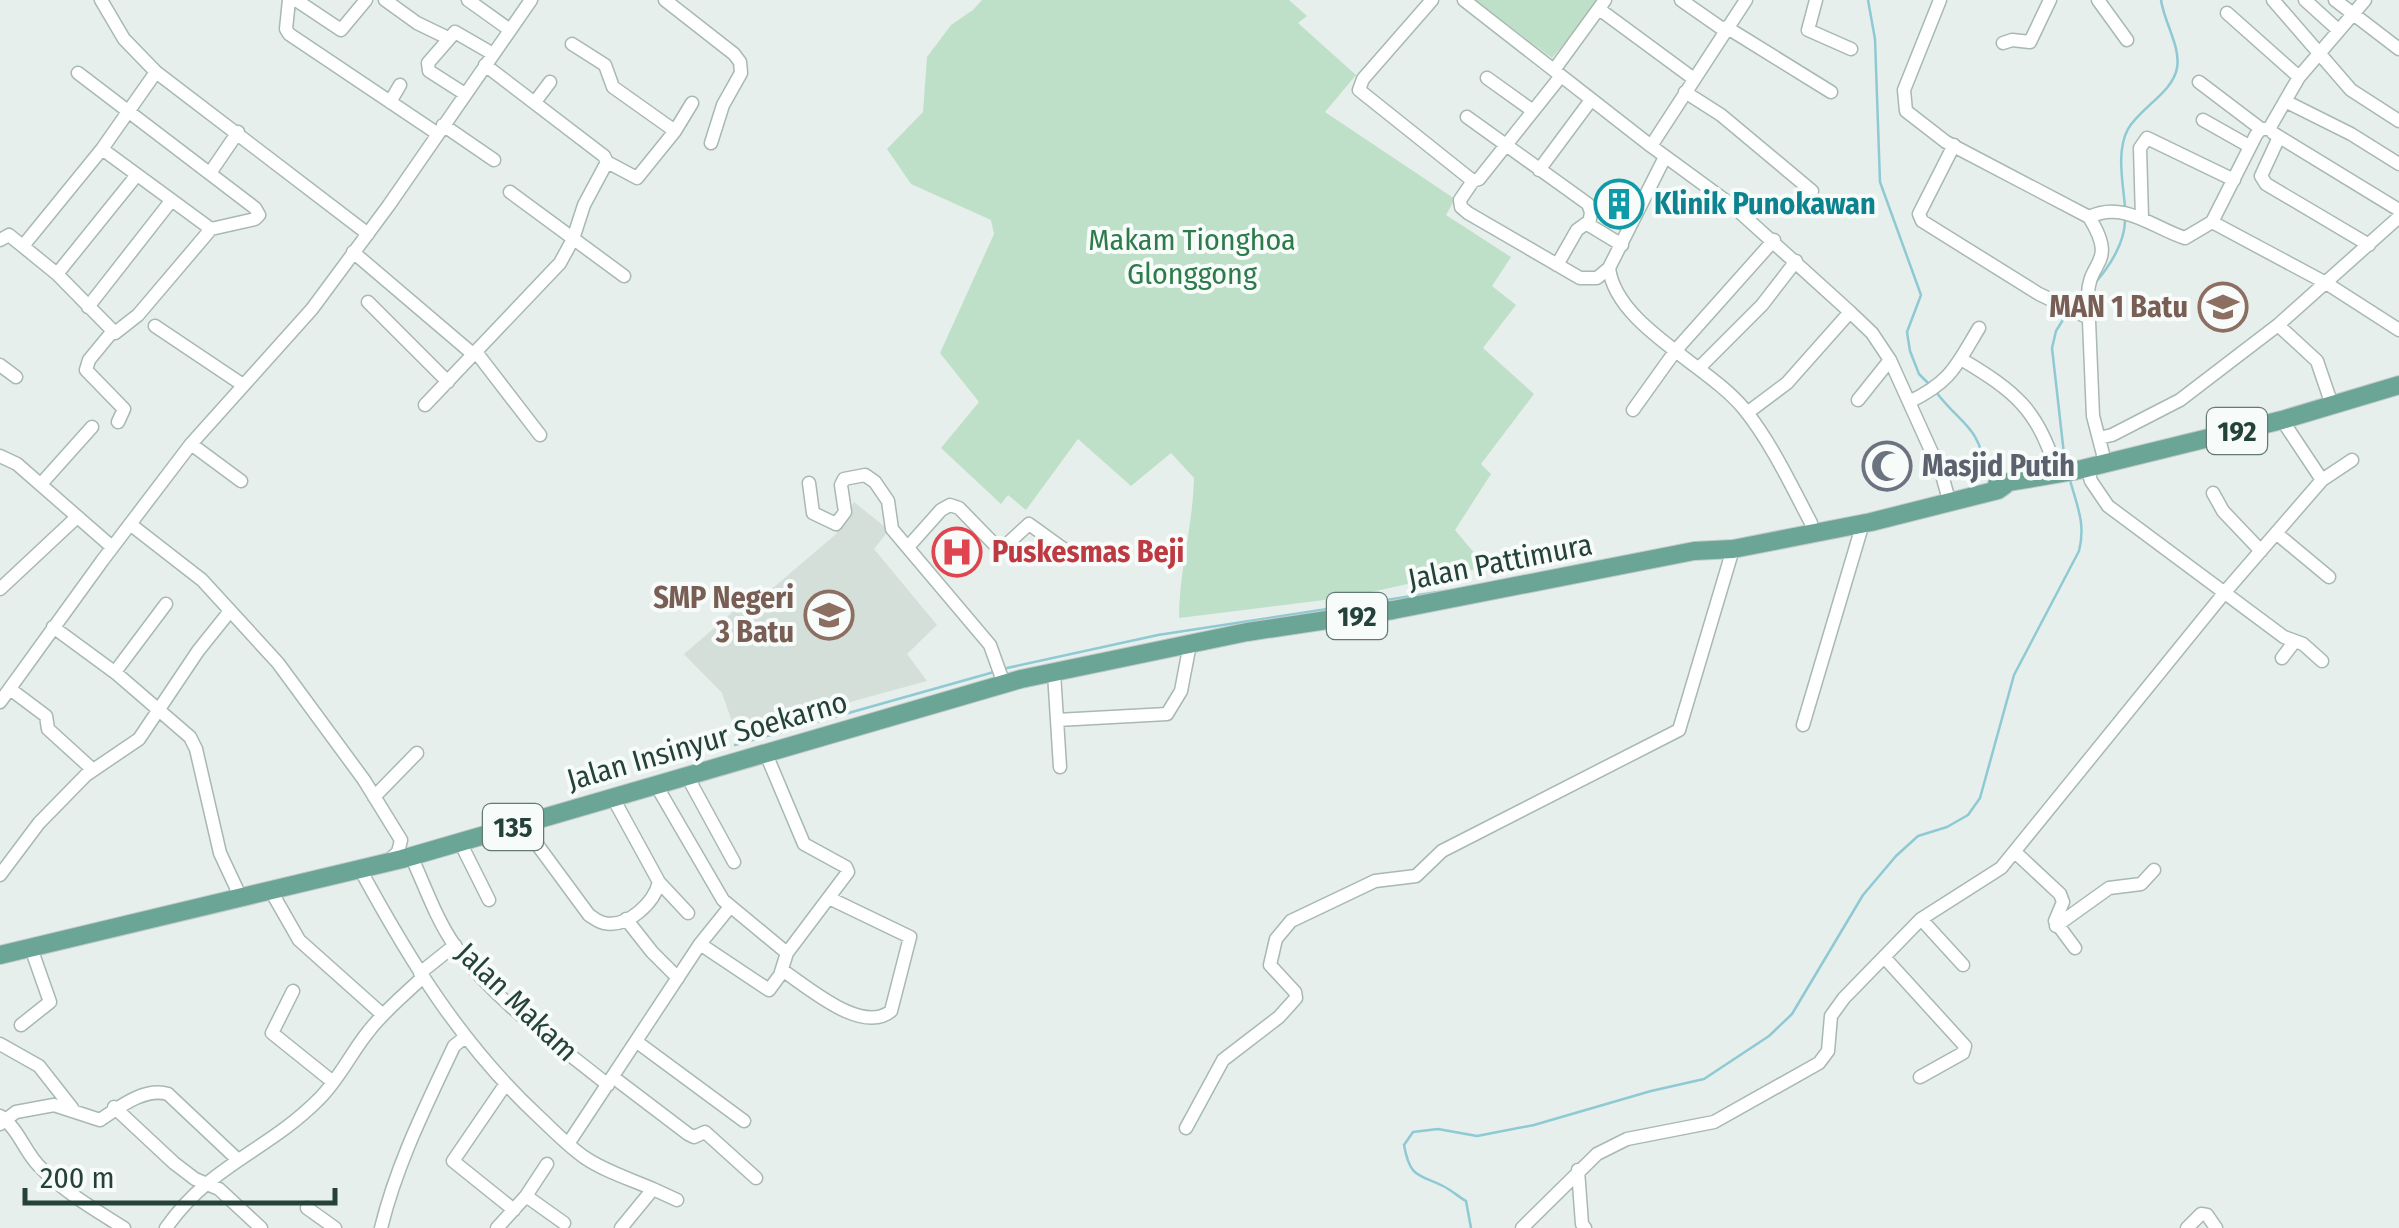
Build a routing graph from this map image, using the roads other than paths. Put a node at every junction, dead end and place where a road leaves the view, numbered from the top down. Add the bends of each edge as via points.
1 (102, 0) edge
2 (119, 0) edge
3 (288, 0) edge
4 (296, 0) edge
5 (366, 0) edge
6 (385, 0) edge
7 (468, 0) edge
8 (531, 0) edge
9 (665, 0) edge
10 (1432, 0) edge
11 (1464, 0) edge
12 (1682, 0) edge
13 (1746, 0) edge
14 (1816, 0) edge
15 (2050, 0) edge
16 (2098, 0) edge
17 (2272, 0) edge
18 (2305, 0) edge
19 (2335, 0) edge
20 (2365, 0) edge
21 (1938, 1) edge
22 (1602, 4) edge
23 (2227, 12) dead end
24 (2350, 14) junction
25 (110, 16) junction
26 (1725, 28) junction
27 (2337, 29) junction
28 (510, 30) junction
29 (448, 38) junction
30 (2127, 40) dead end
31 (2004, 43) dead end
32 (572, 44) dead end
33 (1851, 50) dead end
34 (2399, 50) edge
35 (2317, 54) junction
36 (489, 60) junction
37 (156, 72) junction
38 (78, 73) dead end
39 (1557, 73) junction
40 (2299, 77) junction
41 (1488, 78) dead end
42 (1694, 79) junction
43 (550, 82) dead end
44 (2200, 82) dead end
45 (400, 85) dead end
46 (1685, 92) junction
47 (1831, 92) dead end
48 (465, 94) junction
49 (1591, 100) junction
50 (2285, 101) junction
51 (390, 102) junction
52 (535, 102) junction
53 (692, 103) dead end
54 (128, 110) junction
55 (1533, 111) junction
56 (1466, 117) dead end
57 (2203, 120) dead end
58 (2399, 121) edge
59 (441, 130) junction
60 (238, 132) junction
61 (675, 132) junction
62 (2270, 132) junction
63 (710, 143) dead end
64 (1954, 145) junction
65 (1505, 146) junction
66 (1650, 146) junction
67 (2249, 146) junction
68 (102, 148) junction
69 (1665, 157) junction
70 (494, 160) dead end
71 (608, 162) junction
72 (2399, 164) edge
73 (1539, 170) junction
74 (210, 173) junction
75 (136, 176) junction
76 (2234, 180) junction
77 (1472, 181) junction
78 (1812, 191) dead end
79 (510, 192) dead end
80 (171, 200) junction
81 (2399, 213) edge
82 (2089, 217) junction
83 (2142, 218) junction
84 (1588, 222) junction
85 (2212, 222) junction
86 (211, 229) junction
87 (368, 234) junction
88 (573, 239) junction
89 (0, 240) edge
90 (1774, 240) junction
91 (1622, 245) junction
92 (2369, 245) junction
93 (23, 246) junction
94 (353, 252) junction
95 (1796, 261) junction
96 (1557, 265) junction
97 (1609, 268) junction
98 (57, 274) junction
99 (624, 276) dead end
100 (2326, 283) junction
101 (368, 302) dead end
102 (88, 307) junction
103 (1850, 312) junction
104 (2089, 318) junction
105 (2278, 324) junction
106 (156, 326) dead end
107 (1979, 328) dead end
108 (2399, 330) edge
109 (112, 332) junction
110 (1676, 350) junction
111 (475, 354) junction
112 (1960, 359) junction
113 (1890, 360) junction
114 (0, 365) edge
115 (1700, 367) junction
116 (16, 377) dead end
117 (448, 382) junction
118 (243, 385) junction
119 (2399, 385) edge
120 (1858, 400) dead end
121 (1910, 402) junction
122 (425, 405) dead end
123 (2332, 405) junction
124 (1633, 410) dead end
125 (1747, 413) junction
126 (2282, 420) junction
127 (118, 422) dead end
128 (92, 426) dead end
129 (540, 435) dead end
130 (191, 444) junction
131 (2090, 455) junction
132 (0, 456) edge
133 (2352, 460) dead end
134 (2322, 480) junction
135 (241, 481) dead end
136 (41, 484) junction
137 (809, 484) dead end
138 (1944, 484) junction
139 (2005, 485) junction
140 (2213, 493) dead end
141 (77, 517) junction
142 (1811, 523) junction
143 (1863, 523) junction
144 (130, 524) junction
145 (2276, 533) junction
146 (112, 547) junction
147 (908, 547) junction
148 (1733, 549) junction
149 (1694, 551) junction
150 (2261, 551) junction
151 (1072, 556) dead end
152 (2329, 578) dead end
153 (0, 589) edge
154 (2225, 592) junction
155 (166, 604) dead end
156 (230, 611) junction
157 (53, 628) junction
158 (2295, 641) junction
159 (1190, 644) junction
160 (2282, 658) dead end
161 (2322, 661) dead end
162 (115, 672) junction
163 (1054, 672) junction
164 (1006, 676) junction
165 (10, 689) junction
166 (0, 702) edge
167 (158, 711) junction
168 (1057, 720) junction
169 (1803, 725) dead end
170 (417, 753) dead end
171 (766, 754) junction
172 (1060, 767) dead end
173 (92, 769) junction
174 (687, 776) junction
175 (656, 785) junction
176 (374, 796) junction
177 (612, 798) junction
178 (522, 824) junction
179 (460, 842) junction
180 (2015, 852) junction
181 (411, 856) junction
182 (734, 862) dead end
183 (386, 863) junction
184 (360, 869) junction
185 (2154, 870) dead end
186 (0, 876) edge
187 (658, 882) junction
188 (271, 892) junction
189 (241, 898) junction
190 (829, 898) junction
191 (490, 900) dead end
192 (729, 908) junction
193 (688, 913) dead end
194 (626, 919) junction
195 (1922, 919) junction
196 (2056, 926) junction
197 (700, 944) junction
198 (455, 945) junction
199 (31, 948) junction
200 (2075, 948) dead end
201 (787, 953) junction
202 (0, 955) edge
203 (1884, 956) junction
204 (1963, 965) dead end
205 (782, 970) junction
206 (422, 975) junction
207 (678, 978) junction
208 (293, 990) dead end
209 (383, 1014) junction
210 (21, 1025) dead end
211 (464, 1038) junction
212 (636, 1042) junction
213 (0, 1044) edge
214 (1920, 1077) dead end
215 (333, 1082) junction
216 (611, 1082) junction
217 (504, 1086) junction
218 (114, 1107) junction
219 (72, 1108) junction
220 (2, 1120) edge
221 (744, 1121) dead end
222 (1186, 1128) dead end
223 (568, 1144) junction
224 (236, 1160) junction
225 (547, 1164) dead end
226 (1578, 1170) junction
227 (756, 1178) dead end
228 (204, 1183) junction
229 (653, 1189) junction
230 (526, 1196) junction
231 (677, 1200) dead end
232 (308, 1208) dead end
233 (514, 1210) junction
234 (564, 1223) dead end
235 (124, 1228) edge
236 (166, 1228) edge
237 (261, 1228) edge
238 (335, 1228) edge
239 (381, 1228) edge
240 (497, 1228) edge
241 (621, 1228) edge
242 (1522, 1228) edge
243 (1585, 1228) edge
244 (2187, 1228) edge
245 (2216, 1228) edge

1 - 25 street
2 - 25 street
3 - 51 street via 289,34
4 - 5 street via 341,30
6 - 29 street
7 - 28 street
8 - 28 street
9 - 63 street via 740,62
10 - 77 street via 1359,90
11 - 39 street
12 - 26 street
13 - 26 street
14 - 33 street via 1808,30
15 - 31 street via 2030,42
16 - 30 street
17 - 35 street
18 - 27 street
19 - 24 street
20 - 24 street
21 - 64 street via 1904,99 1918,123
22 - 39 street
22 - 42 street
23 - 40 street
24 - 27 street
24 - 34 street
25 - 37 street
26 - 42 street
26 - 47 street
27 - 35 street
28 - 36 street
29 - 36 street via 455,32
29 - 48 street via 428,69
32 - 61 street via 605,64 613,87
35 - 40 street
35 - 58 street via 2350,90
36 - 48 street
36 - 52 street
37 - 54 street
37 - 60 street
38 - 54 street
39 - 49 street
39 - 55 street
40 - 50 street
41 - 55 street
42 - 46 street
43 - 52 street
44 - 62 street
45 - 51 street
46 - 66 street
46 - 78 street
48 - 59 street
49 - 66 street
49 - 73 street
50 - 62 street
50 - 72 street
51 - 59 street
52 - 71 street
53 - 61 street
54 - 68 street
54 - 74 street
55 - 65 street
56 - 65 street
57 - 67 street
59 - 70 street
59 - 87 street
60 - 74 street
60 - 87 street
61 - 71 street via 637,178
62 - 67 street
62 - 81 street
62 - 92 street via 2261,176 2266,184
64 - 82 street
64 - 104 street via 1919,214 1922,221
65 - 73 street
65 - 77 street
66 - 69 street
67 - 76 street
68 - 75 street
68 - 93 street
69 - 90 street
69 - 91 street
71 - 88 street
73 - 84 street via 1588,204
74 - 86 street via 260,214
75 - 80 street
75 - 98 street
76 - 83 street via 2147,138 2140,148
76 - 85 street
77 - 96 street via 1461,207
79 - 88 street
80 - 86 street
80 - 102 street
81 - 92 street
82 - 83 street via 2120,212
82 - 104 street via 2102,249 2088,292
83 - 85 street via 2185,238
84 - 91 street
84 - 96 street
85 - 100 street
86 - 109 street via 138,315
87 - 94 street
88 - 99 street
88 - 111 street via 560,263
89 - 93 street via 10,235
90 - 95 street
90 - 110 street
91 - 97 street
92 - 100 street
93 - 98 street
94 - 111 street
94 - 118 street
95 - 103 street
95 - 115 street
96 - 97 street via 1587,280
97 - 110 street via 1643,327
98 - 102 street
100 - 105 street
100 - 108 street
101 - 117 street
102 - 109 street
103 - 113 street
103 - 125 street via 1787,384
104 - 131 street
105 - 123 street via 2317,361
105 - 131 street via 2180,400
106 - 118 street
107 - 112 street
109 - 127 street via 86,370 124,409
110 - 115 street
110 - 124 street
111 - 117 street
111 - 129 street
112 - 121 street via 1949,378
112 - 131 street via 1998,381 2042,429
113 - 120 street
113 - 121 street
114 - 116 street
115 - 125 street
117 - 122 street
118 - 130 street
119 - 123 main road, Jalan Pattimura / 192
121 - 138 street
123 - 126 main road, Jalan Pattimura / 192
125 - 142 street
126 - 131 main road, Jalan Pattimura / 192
126 - 134 street
128 - 136 street
130 - 135 street
130 - 144 street
131 - 139 main road, Jalan Pattimura / 192
131 - 154 street via 2091,481 2106,504
132 - 136 street
133 - 134 street
134 - 145 street
136 - 141 street
137 - 147 street via 813,513 836,524 845,512 842,482 868,476 888,500 892,529
138 - 139 main road, Jalan Pattimura / 192
138 - 142 main road, Jalan Pattimura / 192
139 - 143 main road, Jalan Pattimura / 192
140 - 150 street
141 - 146 street
141 - 153 street
142 - 149 main road, Jalan Pattimura / 192
143 - 148 main road, Jalan Pattimura / 192
143 - 169 street
144 - 146 street
144 - 156 street via 202,580
145 - 150 street
145 - 152 street
146 - 157 street
147 - 151 street via 950,505 996,546 1029,524
147 - 164 street via 982,634
148 - 149 main road, Jalan Pattimura / 192
148 - 222 street via 1678,730 1442,851 1416,876 1375,881 1291,921 1276,939 1270,965 1296,998 1224,1060
149 - 159 main road, Jalan Pattimura / 192
150 - 154 street
154 - 158 street
154 - 180 street
155 - 162 street
156 - 167 street
156 - 176 street via 278,664
157 - 162 street
157 - 165 street
158 - 160 street
158 - 161 street
159 - 163 main road, Jalan Pattimura / 192
159 - 168 street via 1182,691 1167,714
162 - 167 street
163 - 164 main road, Jalan Pattimura / 192
163 - 168 street
164 - 171 main road, Jalan Insinyur Soekarno / 135
165 - 166 street
165 - 173 street via 44,714 48,729
167 - 173 street via 136,742
167 - 189 street via 196,749 220,853
168 - 172 street
170 - 176 street
171 - 174 main road, Jalan Insinyur Soekarno / 135
171 - 190 street via 804,844 848,869
173 - 186 street
174 - 175 main road, Jalan Insinyur Soekarno / 135
174 - 182 street
175 - 177 main road, Jalan Insinyur Soekarno / 135
175 - 192 street
176 - 183 street via 401,840
177 - 178 main road, Jalan Insinyur Soekarno / 135
177 - 187 street
178 - 179 main road, Jalan Insinyur Soekarno / 135
178 - 194 street via 589,915 603,924
179 - 181 main road, Jalan Insinyur Soekarno / 135
179 - 191 street
180 - 195 street via 1988,878
180 - 196 street via 2063,900
181 - 183 main road, Jalan Insinyur Soekarno / 135
181 - 198 street, Jalan Makam
183 - 184 main road, Jalan Insinyur Soekarno / 135
184 - 188 main road, Jalan Insinyur Soekarno / 135
184 - 206 street, Jalan Makam
185 - 196 street via 2140,884 2109,888
187 - 193 street
187 - 194 street via 647,904
188 - 189 main road, Jalan Insinyur Soekarno / 135
188 - 209 street via 299,940
189 - 199 main road, Jalan Insinyur Soekarno / 135
190 - 201 street
190 - 205 street via 910,937 891,1010 853,1016
192 - 197 street
192 - 201 street
194 - 207 street
195 - 203 street
195 - 204 street
196 - 200 street
197 - 205 street via 765,990
197 - 207 street
198 - 206 street
198 - 216 street, Jalan Makam via 504,998
199 - 202 main road, Jalan Insinyur Soekarno / 135
199 - 210 street via 50,999
201 - 205 street
203 - 214 street via 1965,1046
203 - 226 street via 1831,1016 1828,1051 1819,1063 1722,1118 1628,1139
206 - 209 street, Jalan Makam
206 - 211 street, Jalan Makam
207 - 212 street
208 - 215 street via 272,1033
209 - 215 street, Jalan Makam
211 - 217 street, Jalan Makam
211 - 239 street via 454,1046 407,1145
212 - 216 street
212 - 221 street
213 - 219 street via 39,1066
215 - 224 street, Jalan Makam via 274,1138
216 - 223 street
216 - 227 street, Jalan Makam via 688,1134 705,1132
217 - 223 street, Jalan Makam
217 - 233 street via 453,1161
218 - 219 street via 100,1120
218 - 224 street via 159,1091 168,1094
218 - 228 street
219 - 220 street via 54,1104
220 - 235 street via 61,1188
223 - 229 street, Jalan Makam via 594,1164
224 - 228 street, Jalan Makam
225 - 230 street
226 - 242 street
226 - 243 street
228 - 236 street, Jalan Makam
228 - 237 street
229 - 231 street, Jalan Makam
229 - 241 street
230 - 233 street
230 - 234 street
232 - 238 street
233 - 240 street
244 - 245 street via 2202,1214

